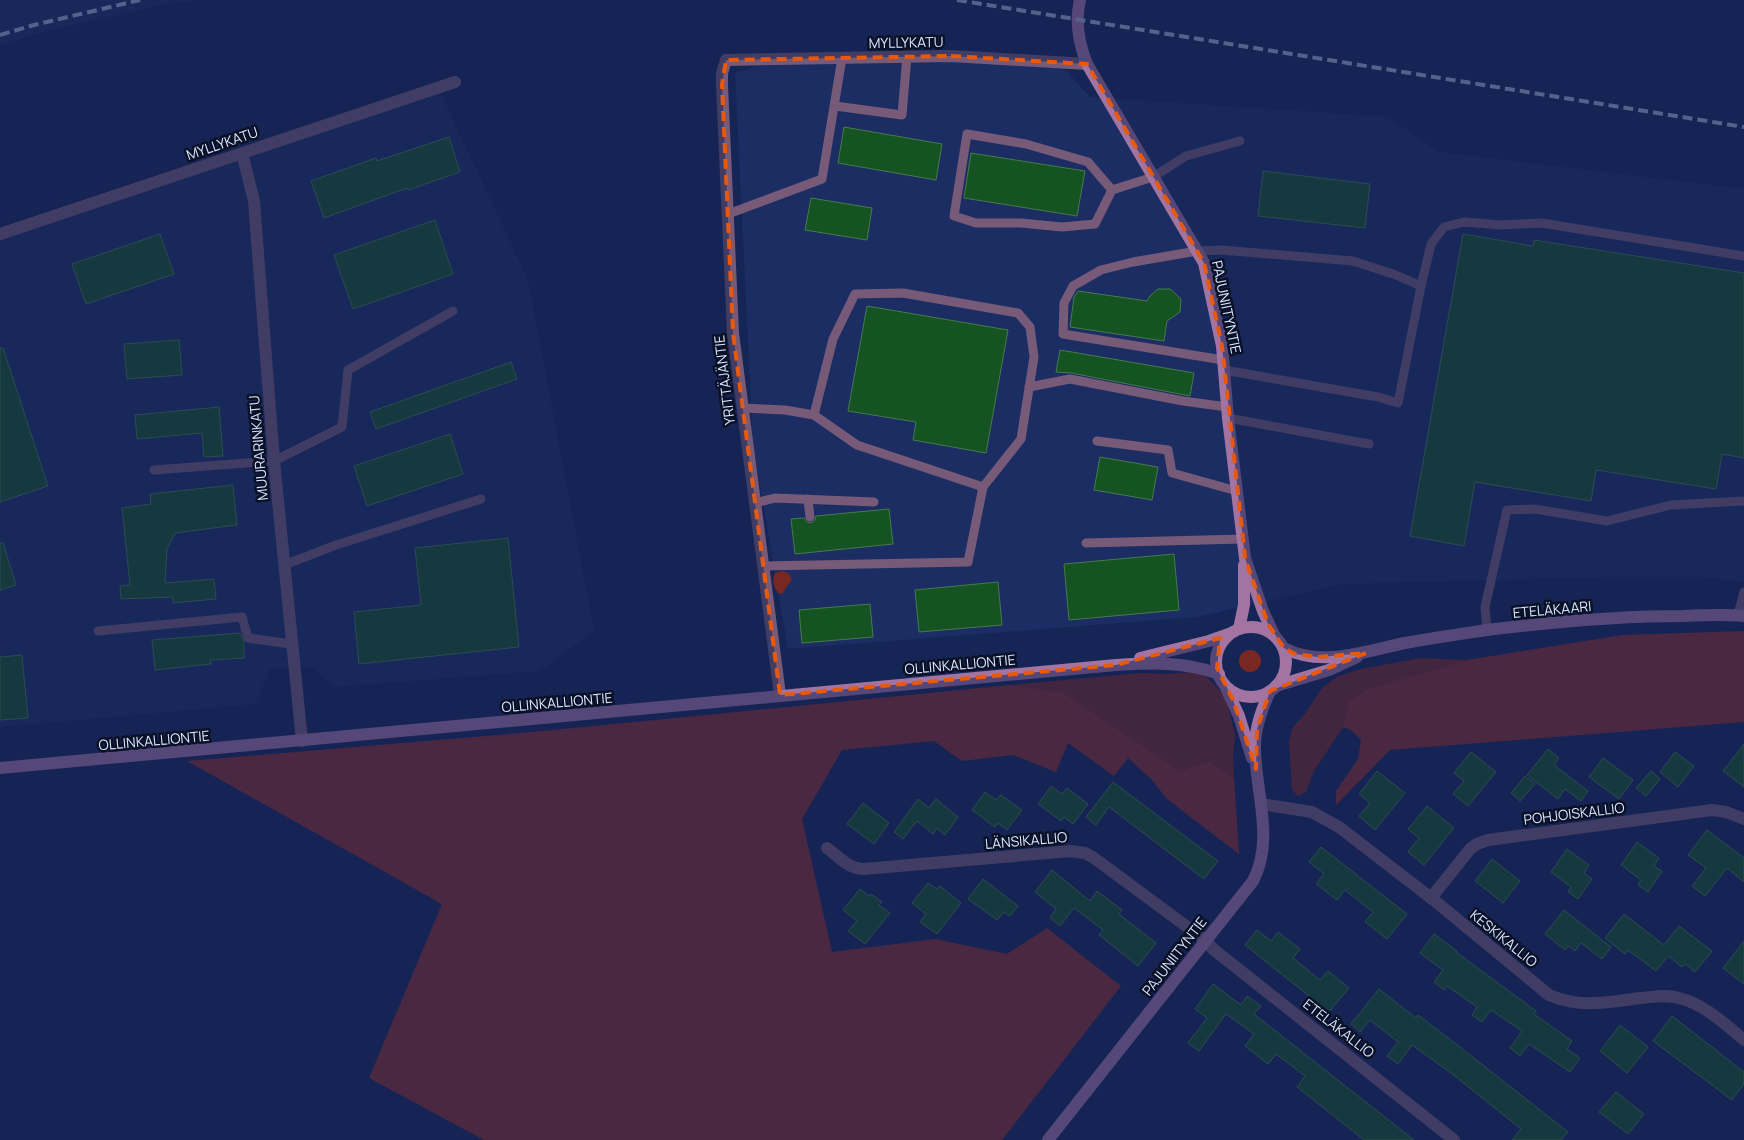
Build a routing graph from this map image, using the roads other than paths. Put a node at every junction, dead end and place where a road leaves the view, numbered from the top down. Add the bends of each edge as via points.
1 (1078, 1) edge
2 (907, 56) junction
3 (842, 58) junction
4 (726, 60) joint
5 (1087, 64) junction
6 (455, 82) dead end
7 (835, 106) junction
8 (1240, 141) dead end
9 (242, 153) junction
10 (1154, 177) junction
11 (1112, 190) junction
12 (728, 214) junction
13 (0, 234) edge
14 (1197, 251) junction
15 (1744, 256) edge
16 (1421, 286) junction
17 (452, 311) dead end
18 (1224, 365) junction
19 (1029, 387) junction
20 (743, 408) junction
21 (1228, 412) junction
22 (814, 414) junction
23 (1097, 441) dead end
24 (1369, 444) dead end
25 (274, 461) junction
26 (154, 470) dead end
27 (983, 487) junction
28 (1237, 491) junction
29 (481, 499) dead end
30 (808, 499) junction
31 (1744, 501) edge
32 (874, 502) dead end
33 (754, 503) junction
34 (810, 517) dead end
35 (1243, 539) junction
36 (1086, 543) dead end
37 (1245, 558) junction
38 (284, 565) junction
39 (762, 566) junction
40 (1744, 592) edge
41 (1741, 615) edge
42 (1487, 630) junction
43 (98, 631) dead end
44 (1236, 631) junction
45 (1274, 635) junction
46 (291, 644) junction
47 (1284, 648) junction
48 (1366, 653) junction
49 (1116, 665) junction
50 (1222, 679) junction
51 (1273, 689) junction
52 (780, 695) junction
53 (302, 741) junction
54 (0, 768) edge
55 (1256, 770) junction
56 (1261, 804) junction
57 (1744, 819) edge
58 (827, 848) dead end
59 (1431, 898) junction
60 (1205, 940) junction
61 (1744, 1040) edge
62 (1048, 1140) edge
63 (1454, 1140) edge

1 - 5 street, PAJUNIITYNTIE via 1078,30
2 - 3 street, MYLLYKATU
2 - 5 street, MYLLYKATU
2 - 7 lane via 902,115
3 - 4 street, MYLLYKATU
3 - 7 lane
4 - 12 street, YRITTÄJÄNTIE via 722,85
5 - 10 street, PAJUNIITYNTIE
6 - 9 street, MYLLYKATU
7 - 12 lane via 822,179
8 - 10 lane via 1186,156
9 - 13 street, MYLLYKATU
9 - 25 street, MUURARINKATU via 254,201
10 - 11 lane
10 - 14 street, PAJUNIITYNTIE
11 - 11 lane via 1088,162 1026,144 967,134 954,216 976,223 1062,227 1096,224
12 - 20 street, YRITTÄJÄNTIE via 733,333
14 - 16 lane via 1221,250 1353,261
14 - 18 street, PAJUNIITYNTIE via 1204,262
14 - 18 lane via 1100,270 1073,286 1064,303 1063,334
15 - 16 lane via 1542,223 1501,225 1464,222 1444,227 1431,244
16 - 18 lane via 1398,403
17 - 25 lane via 348,370 342,427
18 - 21 street, PAJUNIITYNTIE
19 - 21 lane via 1070,379
19 - 22 lane via 1034,357 1030,327 1018,313 902,293 855,294 833,339
19 - 27 lane via 1021,439
20 - 22 lane
20 - 33 street, YRITTÄJÄNTIE
21 - 24 lane
21 - 28 street, PAJUNIITYNTIE
22 - 27 lane via 857,445
23 - 28 lane via 1168,450 1172,473
25 - 26 lane
25 - 38 street, MUURARINKATU
27 - 39 lane via 968,562
28 - 35 street, PAJUNIITYNTIE
29 - 38 lane
30 - 32 lane
30 - 33 lane via 775,498
30 - 34 lane
31 - 42 lane via 1671,506 1606,521 1535,509 1507,510 1485,607
33 - 39 street, YRITTÄJÄNTIE
35 - 36 lane
35 - 37 street, PAJUNIITYNTIE
37 - 44 street, PAJUNIITYNTIE via 1244,605
37 - 45 street, PAJUNIITYNTIE
38 - 46 street, MUURARINKATU
39 - 52 street, YRITTÄJÄNTIE
40 - 41 lane
41 - 42 street, ETELÄKAARI via 1657,616
42 - 48 street, ETELÄKAARI
43 - 46 lane via 242,617 248,638
44 - 45 street via 1252,627
44 - 49 street, OLLINKALLIONTIE
44 - 50 street via 1224,640 1218,652 1217,668
45 - 47 street
46 - 53 street, MUURARINKATU
47 - 48 street, ETELÄKAARI via 1295,654 1318,657
47 - 51 street via 1285,671
48 - 51 street, ETELÄKAARI
49 - 50 street, OLLINKALLIONTIE via 1194,666
49 - 52 street, OLLINKALLIONTIE
50 - 51 street via 1239,694 1248,696 1263,695
50 - 55 street, PAJUNIITYNTIE via 1233,700
51 - 55 street, PAJUNIITYNTIE via 1257,729
52 - 53 street, OLLINKALLIONTIE
53 - 54 street, OLLINKALLIONTIE
55 - 56 street, PAJUNIITYNTIE
56 - 59 street, KESKIKALLIO via 1324,817
56 - 60 street, PAJUNIITYNTIE via 1264,840 1258,871
57 - 59 street, POHJOISKALLIO via 1712,810 1488,840 1470,849
58 - 60 street, LÄNSIKALLIO via 851,866 864,869 1078,851 1094,858
59 - 61 street, KESKIKALLIO via 1550,994 1564,1001 1592,1004 1665,995 1680,998 1697,1005
60 - 62 street, PAJUNIITYNTIE
60 - 63 street, ETELÄKALLIO

